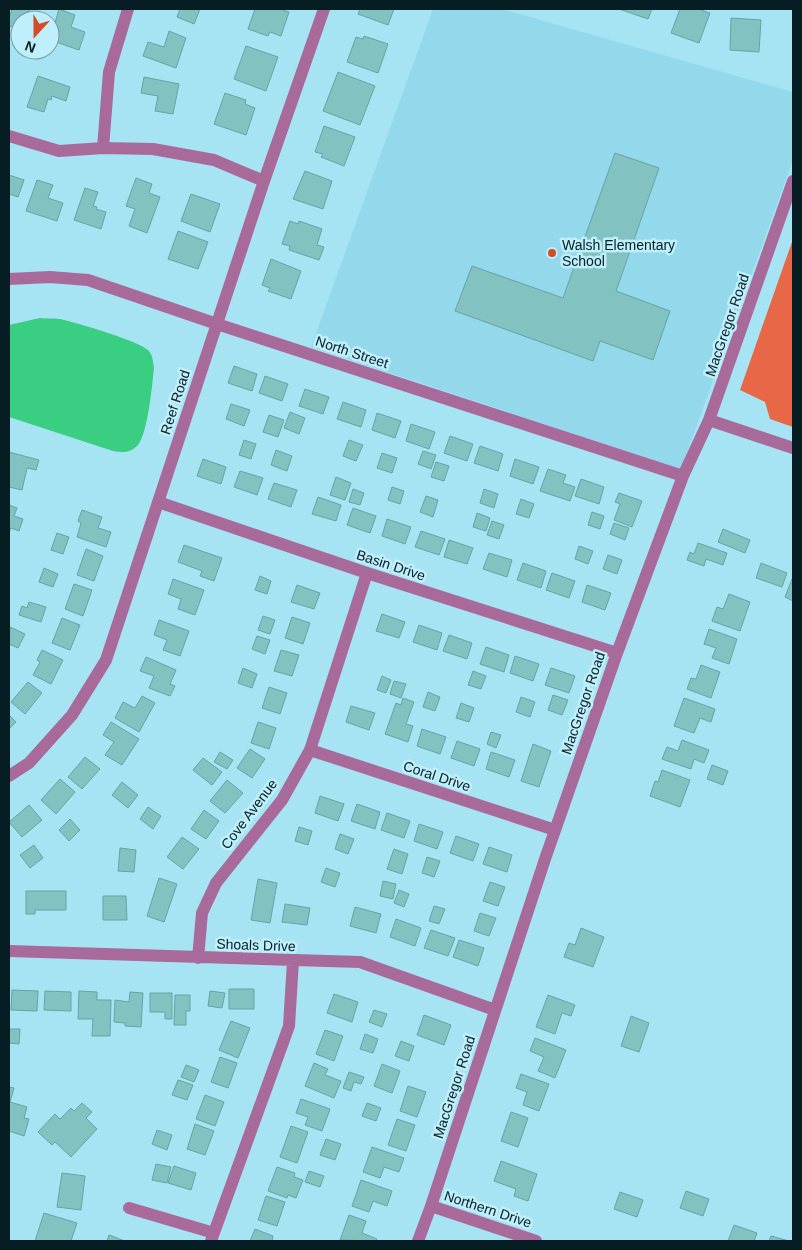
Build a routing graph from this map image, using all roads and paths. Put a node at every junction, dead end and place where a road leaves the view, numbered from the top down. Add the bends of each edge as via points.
1 (128, 9) edge
2 (324, 9) edge
3 (9, 136) edge
4 (103, 148) junction
5 (264, 181) junction
6 (793, 181) edge
7 (9, 279) edge
8 (217, 324) junction
9 (709, 420) junction
10 (793, 448) edge
11 (683, 476) junction
12 (158, 502) junction
13 (367, 572) junction
14 (616, 653) junction
15 (310, 750) junction
16 (9, 776) edge
17 (555, 830) junction
18 (9, 951) edge
19 (198, 958) junction
20 (293, 961) junction
21 (494, 1010) junction
22 (431, 1206) junction
23 (129, 1208) dead end
24 (213, 1237) edge
25 (418, 1241) edge
26 (536, 1241) edge

1 - 4 street via 109,72
2 - 5 street, Reef Road
3 - 4 street via 59,151
4 - 5 street via 153,149 214,160
5 - 8 street, Reef Road
6 - 9 street, MacGregor Road
7 - 8 street, North Street via 50,277 88,280
8 - 11 street, North Street
8 - 12 street, Reef Road
9 - 10 street
9 - 11 street, MacGregor Road
11 - 14 street, MacGregor Road
12 - 13 street, Basin Drive
12 - 16 street, Reef Road via 106,660 72,715 29,762
13 - 14 street, Basin Drive
13 - 15 street, Cove Avenue
14 - 17 street, MacGregor Road
15 - 17 street, Coral Drive
15 - 19 street, Cove Avenue via 282,800 216,883 202,914
17 - 21 street, MacGregor Road
18 - 19 street, Shoals Drive
19 - 20 street, Shoals Drive
20 - 21 street, Shoals Drive via 360,962
20 - 24 street via 289,1026
21 - 22 street, MacGregor Road
22 - 25 street, MacGregor Road
22 - 26 street, Northern Drive
23 - 24 street

